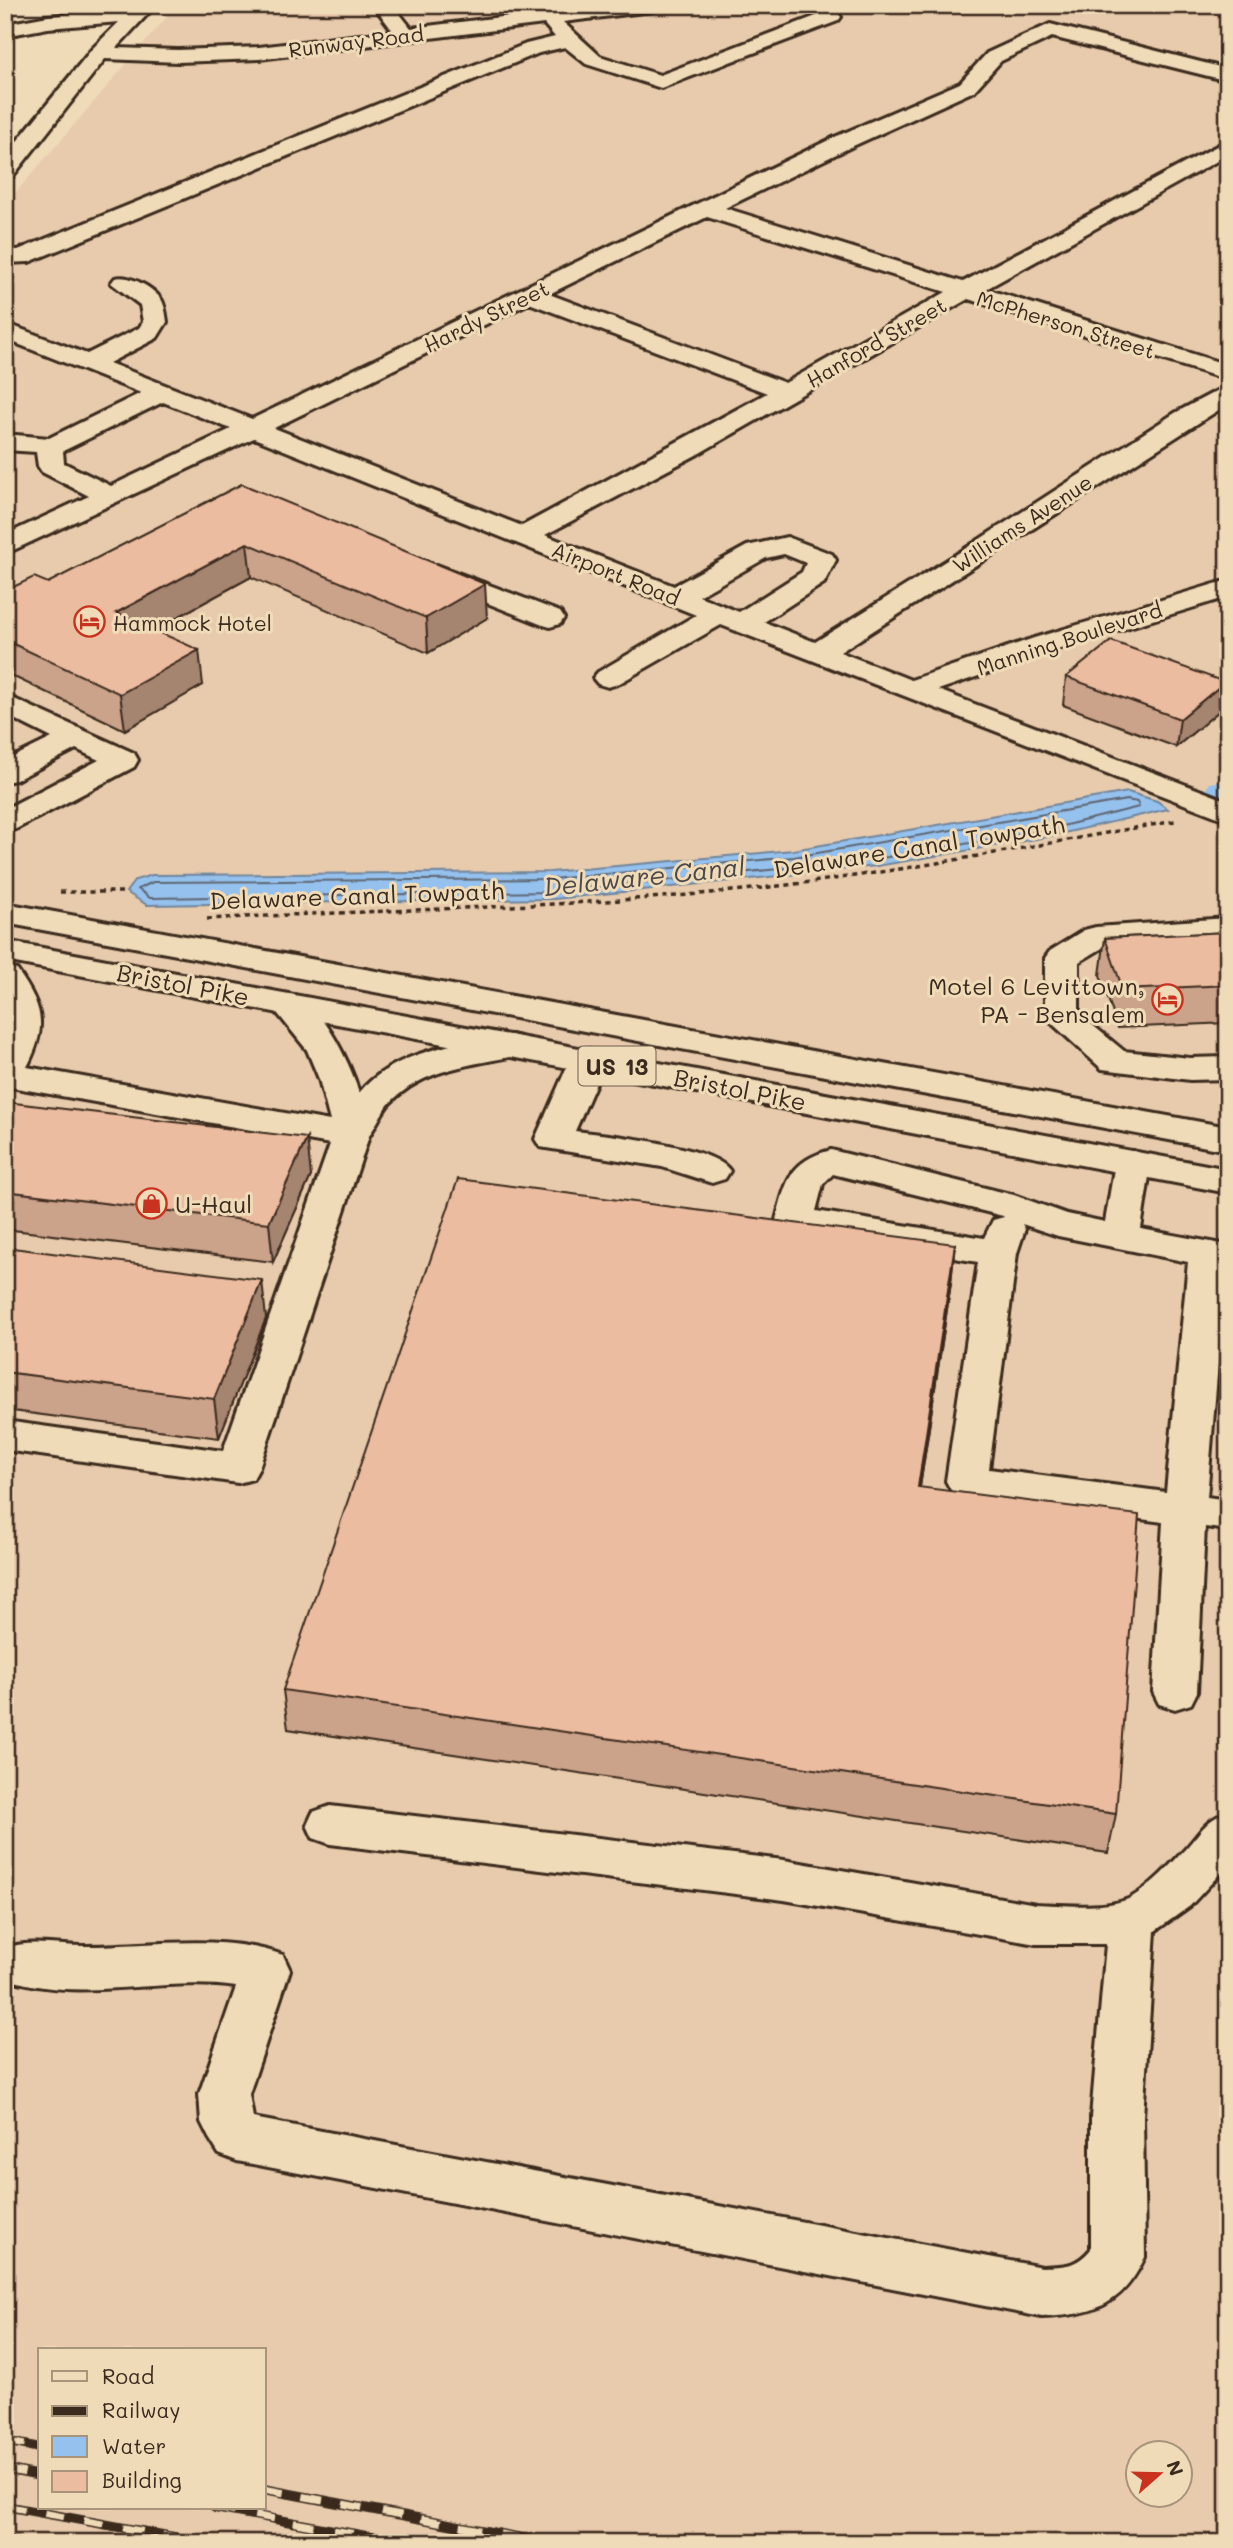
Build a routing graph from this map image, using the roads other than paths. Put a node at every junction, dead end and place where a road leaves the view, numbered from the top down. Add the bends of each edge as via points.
1 (383, 5) edge
2 (652, 5) edge
3 (141, 10) edge
4 (831, 17) dead end
5 (549, 18) junction
6 (5, 30) edge
7 (407, 36) junction
8 (569, 40) junction
9 (99, 52) junction
10 (1228, 75) edge
11 (1228, 146) edge
12 (6, 170) edge
13 (705, 209) junction
14 (5, 256) edge
15 (123, 283) dead end
16 (963, 292) junction
17 (529, 295) junction
18 (5, 330) edge
19 (89, 363) junction
20 (1228, 373) edge
21 (163, 392) junction
22 (787, 392) junction
23 (1228, 393) edge
24 (254, 428) junction
25 (5, 442) edge
26 (53, 446) junction
27 (111, 496) junction
28 (523, 536) junction
29 (6, 545) edge
30 (410, 562) edge
31 (1228, 588) edge
32 (676, 597) junction
33 (550, 618) dead end
34 (731, 618) junction
35 (818, 653) junction
36 (608, 678) dead end
37 (910, 690) junction
38 (5, 711) edge
39 (75, 738) junction
40 (5, 773) edge
41 (1228, 812) edge
42 (5, 822) edge
43 (5, 913) edge
44 (1228, 928) edge
45 (5, 951) edge
46 (5, 977) edge
47 (287, 1004) junction
48 (511, 1046) junction
49 (588, 1060) junction
50 (1228, 1068) edge
51 (6, 1074) edge
52 (352, 1136) junction
53 (1228, 1139) edge
54 (1133, 1163) junction
55 (712, 1171) dead end
56 (1228, 1181) edge
57 (1014, 1207) junction
58 (1121, 1238) junction
59 (998, 1253) junction
60 (1218, 1256) edge
61 (5, 1435) edge
62 (1185, 1510) junction
63 (1228, 1515) edge
64 (1175, 1692) dead end
65 (330, 1825) dead end
66 (1228, 1831) edge
67 (1132, 1918) junction
68 (20, 1963) dead end

1 - 7 main road
2 - 5 main road, Runway Road
3 - 6 main road
3 - 9 main road
4 - 8 main road via 661,82 593,60
5 - 7 main road, Runway Road
5 - 8 main road
7 - 9 main road, Runway Road via 259,52 178,56
8 - 14 main road via 533,48 21,257
9 - 12 main road
10 - 13 main road, Hardy Street via 1049,30 994,57 967,87
11 - 16 main road, Hanford Street
13 - 16 main road, McPherson Street
13 - 17 main road, Hardy Street
15 - 19 main road via 151,302 155,322 148,333
16 - 20 main road, McPherson Street
16 - 22 main road, Hanford Street
17 - 22 main road
17 - 24 main road, Hardy Street
18 - 19 main road, Airport Road
19 - 21 main road, Airport Road
21 - 24 main road, Airport Road
21 - 26 main road
22 - 28 main road, Hanford Street
23 - 35 main road, Williams Avenue
24 - 27 main road, Hardy Street
24 - 28 main road, Airport Road
25 - 26 main road
26 - 27 main road via 51,466
27 - 29 main road, Hardy Street
28 - 32 main road, Airport Road
30 - 33 main road
31 - 37 main road, Manning Boulevard
32 - 34 main road, Airport Road
32 - 34 main road via 757,552 787,545 822,560 814,577
34 - 35 main road, Airport Road
34 - 36 main road
35 - 37 main road, Airport Road
37 - 41 main road, Airport Road
38 - 39 main road via 12,708
39 - 40 main road
39 - 42 main road via 123,761
43 - 53 main road, Bristol Pike / US 13
44 - 50 main road via 1096,937 1062,958 1062,1017 1114,1061
45 - 47 main road, Bristol Pike / US 13
46 - 51 main road via 24,1010 25,1025
47 - 48 main road, Bristol Pike / US 13
47 - 52 main road via 330,1055
48 - 49 main road, Bristol Pike / US 13
48 - 52 main road via 446,1059 396,1081 376,1096
49 - 54 main road, Bristol Pike / US 13
49 - 55 main road via 553,1139 667,1156
51 - 52 main road
52 - 61 main road via 238,1468
54 - 56 main road, Bristol Pike / US 13
54 - 58 main road
57 - 58 main road via 1058,1224
57 - 59 main road
57 - 59 main road via 831,1162 808,1173 795,1220
58 - 60 main road
59 - 62 main road via 967,1481
60 - 62 main road
62 - 63 main road
62 - 64 main road
65 - 67 main road via 784,1880 1036,1924 1073,1926
66 - 67 main road via 1163,1900 1141,1917
67 - 68 main road via 1117,2107 1118,2257 1100,2279 1077,2291 1042,2292 237,2138 227,2122 224,2094 266,1970 208,1962 137,1967

